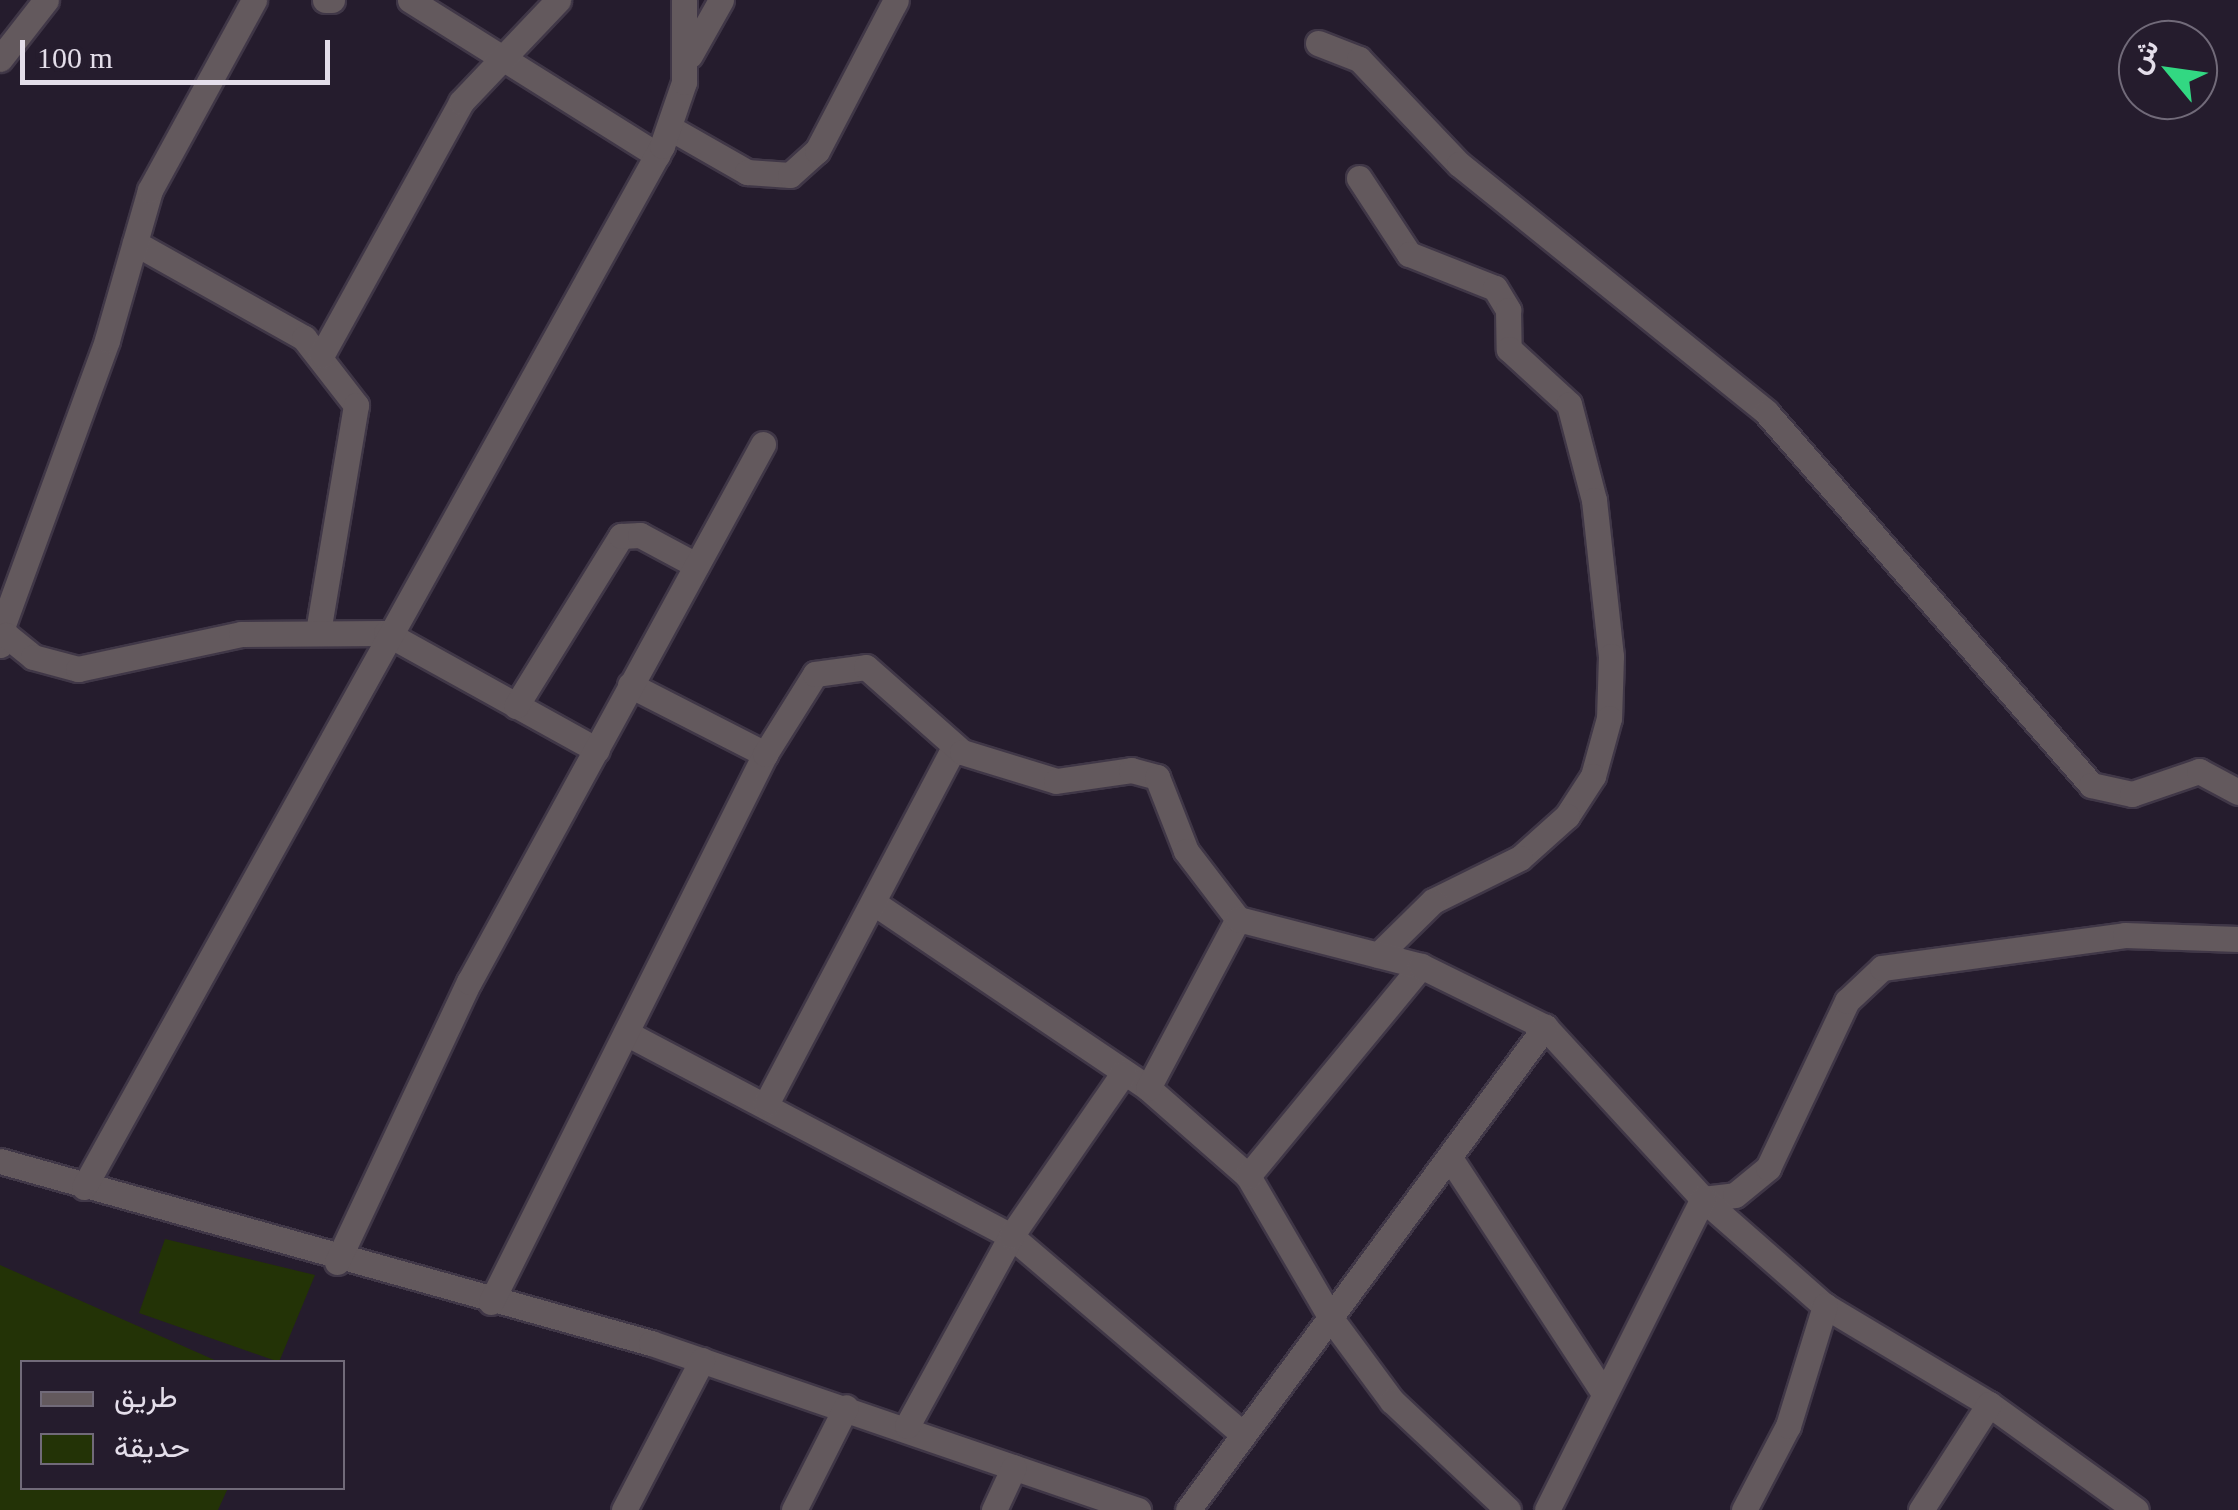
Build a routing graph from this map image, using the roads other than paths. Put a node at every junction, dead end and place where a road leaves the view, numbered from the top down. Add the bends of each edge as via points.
1 (46, 0) edge
2 (254, 0) edge
3 (410, 0) edge
4 (558, 0) edge
5 (684, 0) edge
6 (721, 0) edge
7 (896, 0) edge
8 (1318, 44) dead end
9 (1, 56) edge
10 (502, 58) junction
11 (688, 59) junction
12 (670, 128) junction
13 (657, 154) junction
14 (1359, 178) dead end
15 (135, 244) junction
16 (321, 356) junction
17 (763, 444) dead end
18 (696, 565) junction
19 (318, 632) junction
20 (386, 634) junction
21 (2, 638) edge
22 (630, 685) junction
23 (516, 706) junction
24 (954, 748) junction
25 (597, 750) junction
26 (765, 754) junction
27 (2238, 792) edge
28 (874, 902) junction
29 (1238, 919) junction
30 (2238, 939) edge
31 (1378, 955) junction
32 (1421, 966) junction
33 (1546, 1026) junction
34 (626, 1033) junction
35 (1124, 1072) junction
36 (1148, 1088) junction
37 (766, 1104) junction
38 (1450, 1158) junction
39 (0, 1161) edge
40 (1248, 1176) junction
41 (84, 1187) junction
42 (1703, 1199) junction
43 (1011, 1236) junction
44 (338, 1262) junction
45 (491, 1302) junction
46 (1824, 1306) junction
47 (1332, 1320) junction
48 (702, 1360) junction
49 (1602, 1390) junction
50 (1989, 1404) junction
51 (846, 1407) junction
52 (907, 1426) junction
53 (1243, 1434) junction
54 (1014, 1467) junction
55 (2124, 1506) edge
56 (624, 1510) edge
57 (794, 1510) edge
58 (994, 1510) edge
59 (1138, 1510) edge
60 (1188, 1510) edge
61 (1508, 1510) edge
62 (1547, 1510) edge
63 (1744, 1510) edge
64 (1921, 1510) edge

1 - 9 street
2 - 15 street via 150,190
3 - 10 street
4 - 10 street
5 - 11 street
6 - 11 street
7 - 12 street via 818,151 790,175 747,172
8 - 27 street via 1359,59 1459,164 1766,412 2091,785 2132,794 2198,771
10 - 13 street
10 - 16 street via 454,112
11 - 12 street
12 - 13 street
13 - 20 street
14 - 31 street via 1409,254 1495,288 1508,310 1509,349 1569,404 1594,500 1611,656 1609,718 1592,776 1567,816 1520,858 1433,901
15 - 16 street
15 - 21 street
16 - 19 street via 360,415
17 - 18 street
18 - 22 street
18 - 23 street via 640,535 620,536
19 - 20 street
19 - 21 street via 204,640 78,669
20 - 23 street
20 - 41 street
22 - 25 street
22 - 26 street
23 - 25 street
24 - 26 street via 892,685 853,666 815,674
24 - 28 street
24 - 29 street via 1056,781 1131,770 1157,777 1186,851
25 - 44 street via 470,982
26 - 34 street
28 - 35 street
28 - 37 street
29 - 31 street
29 - 36 street
30 - 42 street via 2125,934 1882,968 1847,1002 1768,1168 1735,1195
31 - 32 street
32 - 33 street
32 - 40 street
33 - 38 street
33 - 42 street
34 - 37 street
34 - 45 street
35 - 36 street
35 - 43 street
36 - 40 street
37 - 43 street
38 - 47 street
38 - 49 street
39 - 41 street
40 - 47 street
41 - 44 street
42 - 46 street
42 - 49 street
43 - 52 street
43 - 53 street
44 - 45 street
45 - 48 street
46 - 50 street
46 - 63 street via 1788,1426
47 - 53 street
47 - 61 street via 1392,1402
48 - 51 street
48 - 56 street
49 - 62 street
50 - 55 street
50 - 64 street
51 - 52 street
51 - 57 street
52 - 54 street
53 - 60 street
54 - 58 street
54 - 59 street

